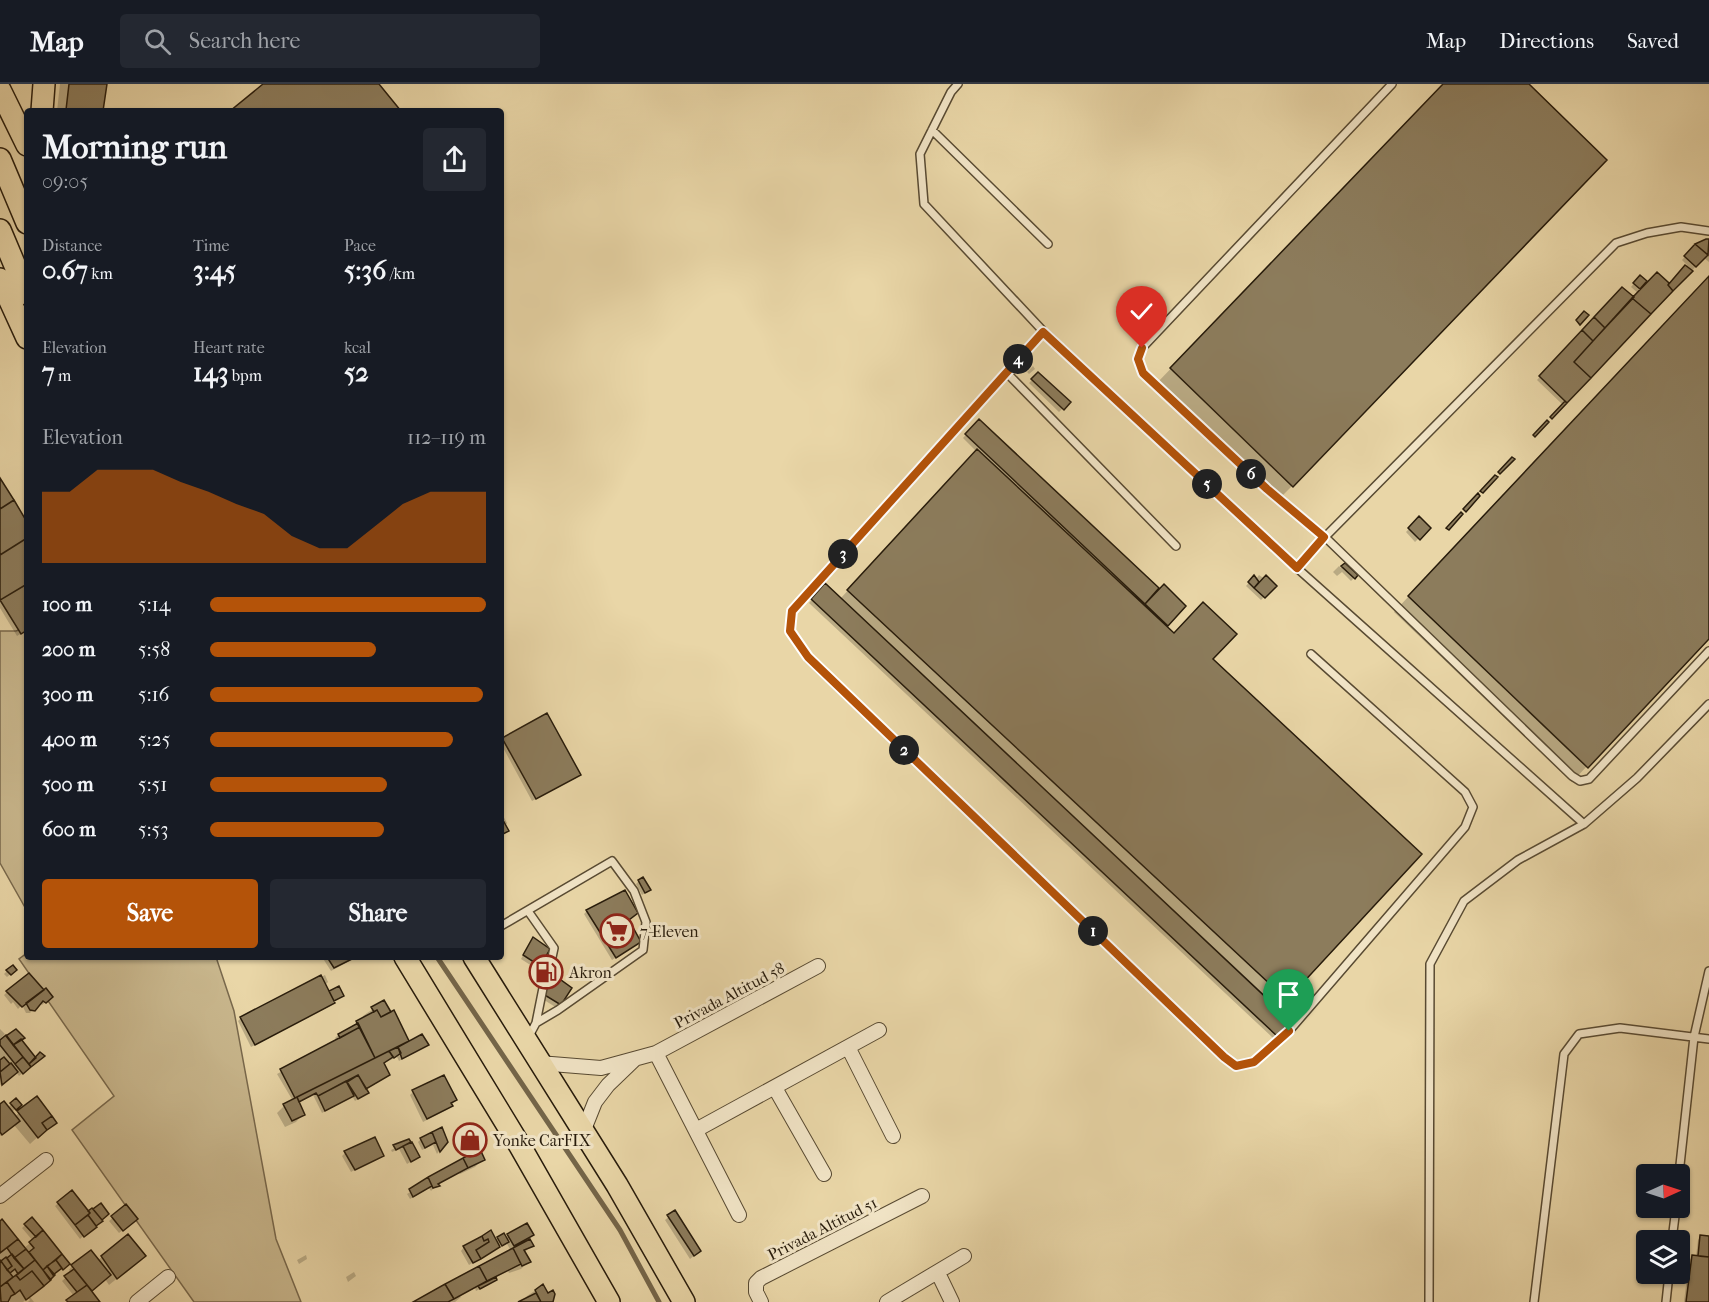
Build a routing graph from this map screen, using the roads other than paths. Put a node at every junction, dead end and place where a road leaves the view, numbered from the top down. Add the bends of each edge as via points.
1 (44, 84) edge
2 (958, 84) edge
3 (1392, 84) edge
4 (3, 91) edge
5 (42, 108) edge
6 (932, 130) junction
7 (24, 138) edge
8 (0, 159) edge
9 (24, 216) edge
10 (0, 230) edge
11 (1709, 231) edge
12 (1048, 244) dead end
13 (0, 279) edge
14 (24, 287) edge
15 (24, 331) edge
16 (1043, 332) junction
17 (1006, 372) junction
18 (1324, 537) junction
19 (1176, 546) dead end
20 (1297, 568) junction
21 (1709, 651) edge
22 (1311, 654) dead end
23 (1709, 704) edge
24 (1584, 824) junction
25 (528, 911) junction
26 (504, 924) edge
27 (407, 960) edge
28 (476, 960) edge
29 (551, 962) dead end
30 (818, 966) dead end
31 (1709, 970) edge
32 (544, 983) dead end
33 (879, 1030) dead end
34 (531, 1032) junction
35 (1694, 1037) junction
36 (1709, 1039) edge
37 (848, 1047) junction
38 (656, 1053) junction
39 (636, 1059) junction
40 (539, 1063) junction
41 (776, 1088) junction
42 (696, 1130) junction
43 (583, 1132) junction
44 (893, 1136) dead end
45 (46, 1160) dead end
46 (1680, 1164) edge
47 (824, 1174) dead end
48 (0, 1196) edge
49 (922, 1196) dead end
50 (739, 1215) dead end
51 (964, 1256) dead end
52 (938, 1273) junction
53 (168, 1277) dead end
54 (1668, 1284) edge
55 (137, 1302) edge
56 (609, 1302) edge
57 (684, 1302) edge
58 (761, 1302) edge
59 (887, 1302) edge
60 (952, 1302) edge
61 (1429, 1302) edge
62 (1534, 1302) edge
63 (1666, 1302) edge

1 - 5 main road
2 - 6 lane
3 - 18 lane via 1142,348 1138,359 1143,373
4 - 7 main road
6 - 12 lane
6 - 16 lane via 920,154 924,204
8 - 9 main road
10 - 14 main road
11 - 18 lane via 1681,227 1617,243
13 - 15 main road
16 - 17 lane
16 - 20 lane
17 - 19 lane
17 - 22 lane via 792,611 790,631 808,657 1236,1066 1254,1062 1289,1031 1465,827 1473,807 1464,792
18 - 20 lane
18 - 21 lane via 1580,781 1589,779
20 - 24 lane
23 - 24 lane via 1637,778
24 - 61 lane via 1518,860 1464,901 1430,964
25 - 26 lane
25 - 29 lane via 554,948
25 - 34 lane via 612,861 634,891 646,922 643,950
27 - 56 main road
28 - 34 main road
30 - 38 street, Privada Altitud 58
31 - 35 lane
32 - 34 lane
33 - 37 street
34 - 40 main road
35 - 36 lane
35 - 46 lane
35 - 62 lane via 1620,1028 1579,1034 1564,1054
37 - 41 street
37 - 44 street
38 - 39 street, Privada Altitud 58
38 - 42 street
39 - 40 street, Privada Altitud 58 via 601,1068
39 - 43 street, Privada Altitud 58 via 595,1102
40 - 43 main road
41 - 42 street
41 - 47 street
42 - 50 street
43 - 57 main road
45 - 48 street
49 - 58 street, Privada Altitud 51 via 761,1278 756,1292
51 - 52 street
52 - 59 street
52 - 60 street
53 - 55 street
54 - 63 lane

